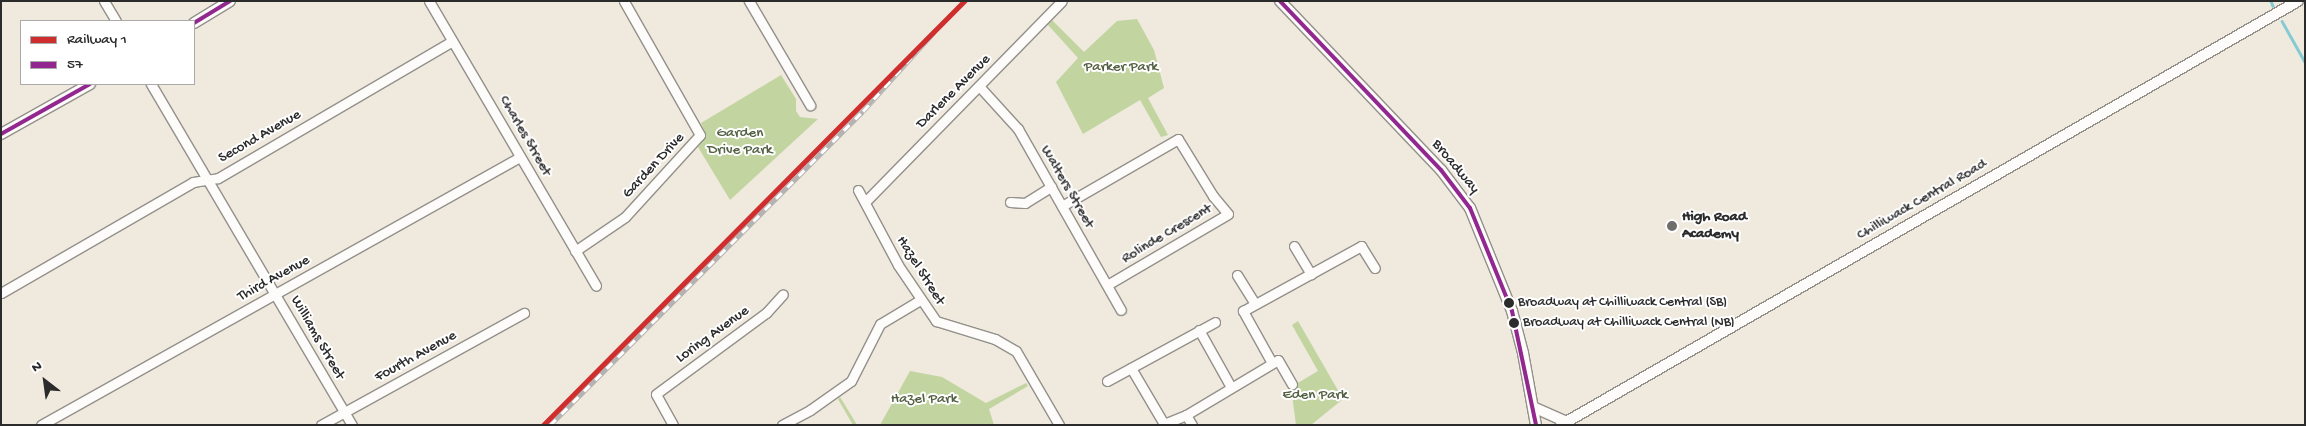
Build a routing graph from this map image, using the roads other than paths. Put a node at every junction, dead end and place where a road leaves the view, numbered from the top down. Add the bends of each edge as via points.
1 (104, 1) edge
2 (230, 1) edge
3 (429, 1) edge
4 (624, 1) edge
5 (749, 1) edge
6 (1062, 1) edge
7 (1280, 1) edge
8 (2298, 1) edge
9 (115, 20) edge
10 (195, 22) edge
11 (452, 41) junction
12 (88, 85) edge
13 (153, 85) edge
14 (979, 86) junction
15 (810, 105) dead end
16 (1, 134) edge
17 (520, 157) junction
18 (207, 180) junction
19 (1051, 187) junction
20 (858, 190) dead end
21 (865, 202) junction
22 (1010, 202) dead end
23 (1062, 206) junction
24 (1294, 246) dead end
25 (576, 251) junction
26 (1374, 268) dead end
27 (1311, 274) junction
28 (1237, 275) dead end
29 (1107, 285) junction
30 (596, 286) dead end
31 (1, 293) edge
32 (276, 294) junction
33 (783, 294) dead end
34 (920, 300) junction
35 (1255, 304) junction
36 (1121, 310) dead end
37 (524, 313) dead end
38 (1215, 322) dead end
39 (1199, 330) junction
40 (1272, 363) junction
41 (1131, 368) junction
42 (1107, 381) dead end
43 (1292, 384) dead end
44 (1231, 386) junction
45 (1533, 407) junction
46 (344, 412) junction
47 (1186, 415) junction
48 (787, 423) edge
49 (1563, 423) edge
50 (41, 425) edge
51 (321, 425) edge
52 (352, 425) edge
53 (673, 425) edge
54 (1059, 425) edge
55 (1192, 425) edge
56 (1536, 425) edge

1 - 9 street
2 - 10 street
3 - 11 street, Charles Street
4 - 25 street, Garden Drive via 700,135 625,218
5 - 15 street
6 - 14 street, Darlene Avenue
7 - 45 street, Broadway via 1441,170 1470,208 1505,292 1523,353
8 - 49 street, Chilliwack Central Road
11 - 17 street, Charles Street
11 - 18 street, Second Avenue via 218,178
12 - 16 street
13 - 18 street, Williams Street
14 - 19 street, Walters Street via 1018,129
14 - 21 street, Darlene Avenue
17 - 25 street, Charles Street
17 - 32 street, Third Avenue
18 - 31 street, Second Avenue via 193,182
18 - 32 street, Williams Street
19 - 22 street via 1025,203
19 - 23 street, Walters Street
20 - 21 street, Hazel Street
21 - 34 street, Hazel Street
23 - 29 street, Walters Street
23 - 29 street, Rolinde Crescent via 1178,139 1228,214
24 - 27 street
25 - 30 street, Charles Street
26 - 27 street via 1361,246
27 - 35 street
28 - 35 street
29 - 36 street, Walters Street
32 - 46 street, Williams Street
32 - 50 street, Third Avenue
33 - 53 street, Loring Avenue via 766,314 656,394
34 - 48 street via 880,324 850,381
34 - 54 street, Hazel Street via 936,321 995,339 1016,351
35 - 40 street via 1243,311
37 - 46 street, Fourth Avenue
38 - 39 street
39 - 41 street
39 - 44 street
40 - 43 street via 1278,360
40 - 44 street
41 - 42 street
41 - 47 street via 1164,424
44 - 47 street
45 - 49 street
45 - 56 street, Broadway
46 - 51 street, Fourth Avenue
46 - 52 street, Williams Street
47 - 55 street

